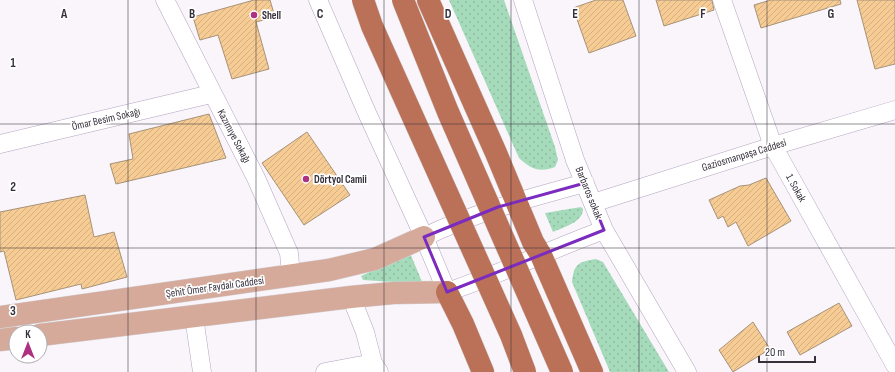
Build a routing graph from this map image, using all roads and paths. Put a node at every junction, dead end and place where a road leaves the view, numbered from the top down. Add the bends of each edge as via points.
1 (164, 0) edge
2 (318, 0) edge
3 (363, 0) edge
4 (403, 0) edge
5 (428, 0) edge
6 (523, 0) edge
7 (722, 0) edge
8 (211, 94) junction
9 (895, 110) edge
10 (0, 144) edge
11 (773, 146) junction
12 (585, 183) junction
13 (517, 202) junction
14 (593, 203) junction
15 (604, 230) junction
16 (424, 237) junction
17 (541, 255) junction
18 (287, 277) junction
19 (447, 292) junction
20 (351, 297) junction
21 (0, 317) edge
22 (194, 317) junction
23 (48, 334) edge
24 (895, 365) edge
25 (376, 367) edge
26 (202, 372) edge
27 (325, 372) edge
28 (483, 372) edge
29 (525, 372) edge
30 (562, 372) edge
31 (592, 372) edge
32 (687, 372) edge

1 - 8 street, Kazımıye Sokağı
2 - 16 street
3 - 29 highway, bridge via 372,26 511,334
4 - 30 highway, bridge via 448,112
5 - 13 highway
6 - 12 street, Barbaros sokak via 575,160
7 - 11 street, 1. Sokak
8 - 10 street, Ömar Besim Sokağı
8 - 18 street, Kazımıye Sokağı via 256,178 289,253
9 - 11 street, Gaziosmanpaşa Caddesi
11 - 14 street, Gaziosmanpaşa Caddesi
11 - 24 street, 1. Sokak
12 - 13 street
12 - 14 street, Barbaros sokak
13 - 16 street via 463,219
13 - 17 highway
14 - 15 street, Barbaros sokak
15 - 17 street via 558,246
15 - 32 street, Barbaros sokak
16 - 18 main road, Şehit Ömer Faydalı Caddesi via 375,259
16 - 19 street
17 - 19 street
17 - 31 highway
18 - 21 main road, Şehit Ömer Faydalı Caddesi
19 - 20 main road
19 - 28 highway
20 - 22 main road
20 - 25 street
22 - 23 main road
22 - 26 street
25 - 27 street

